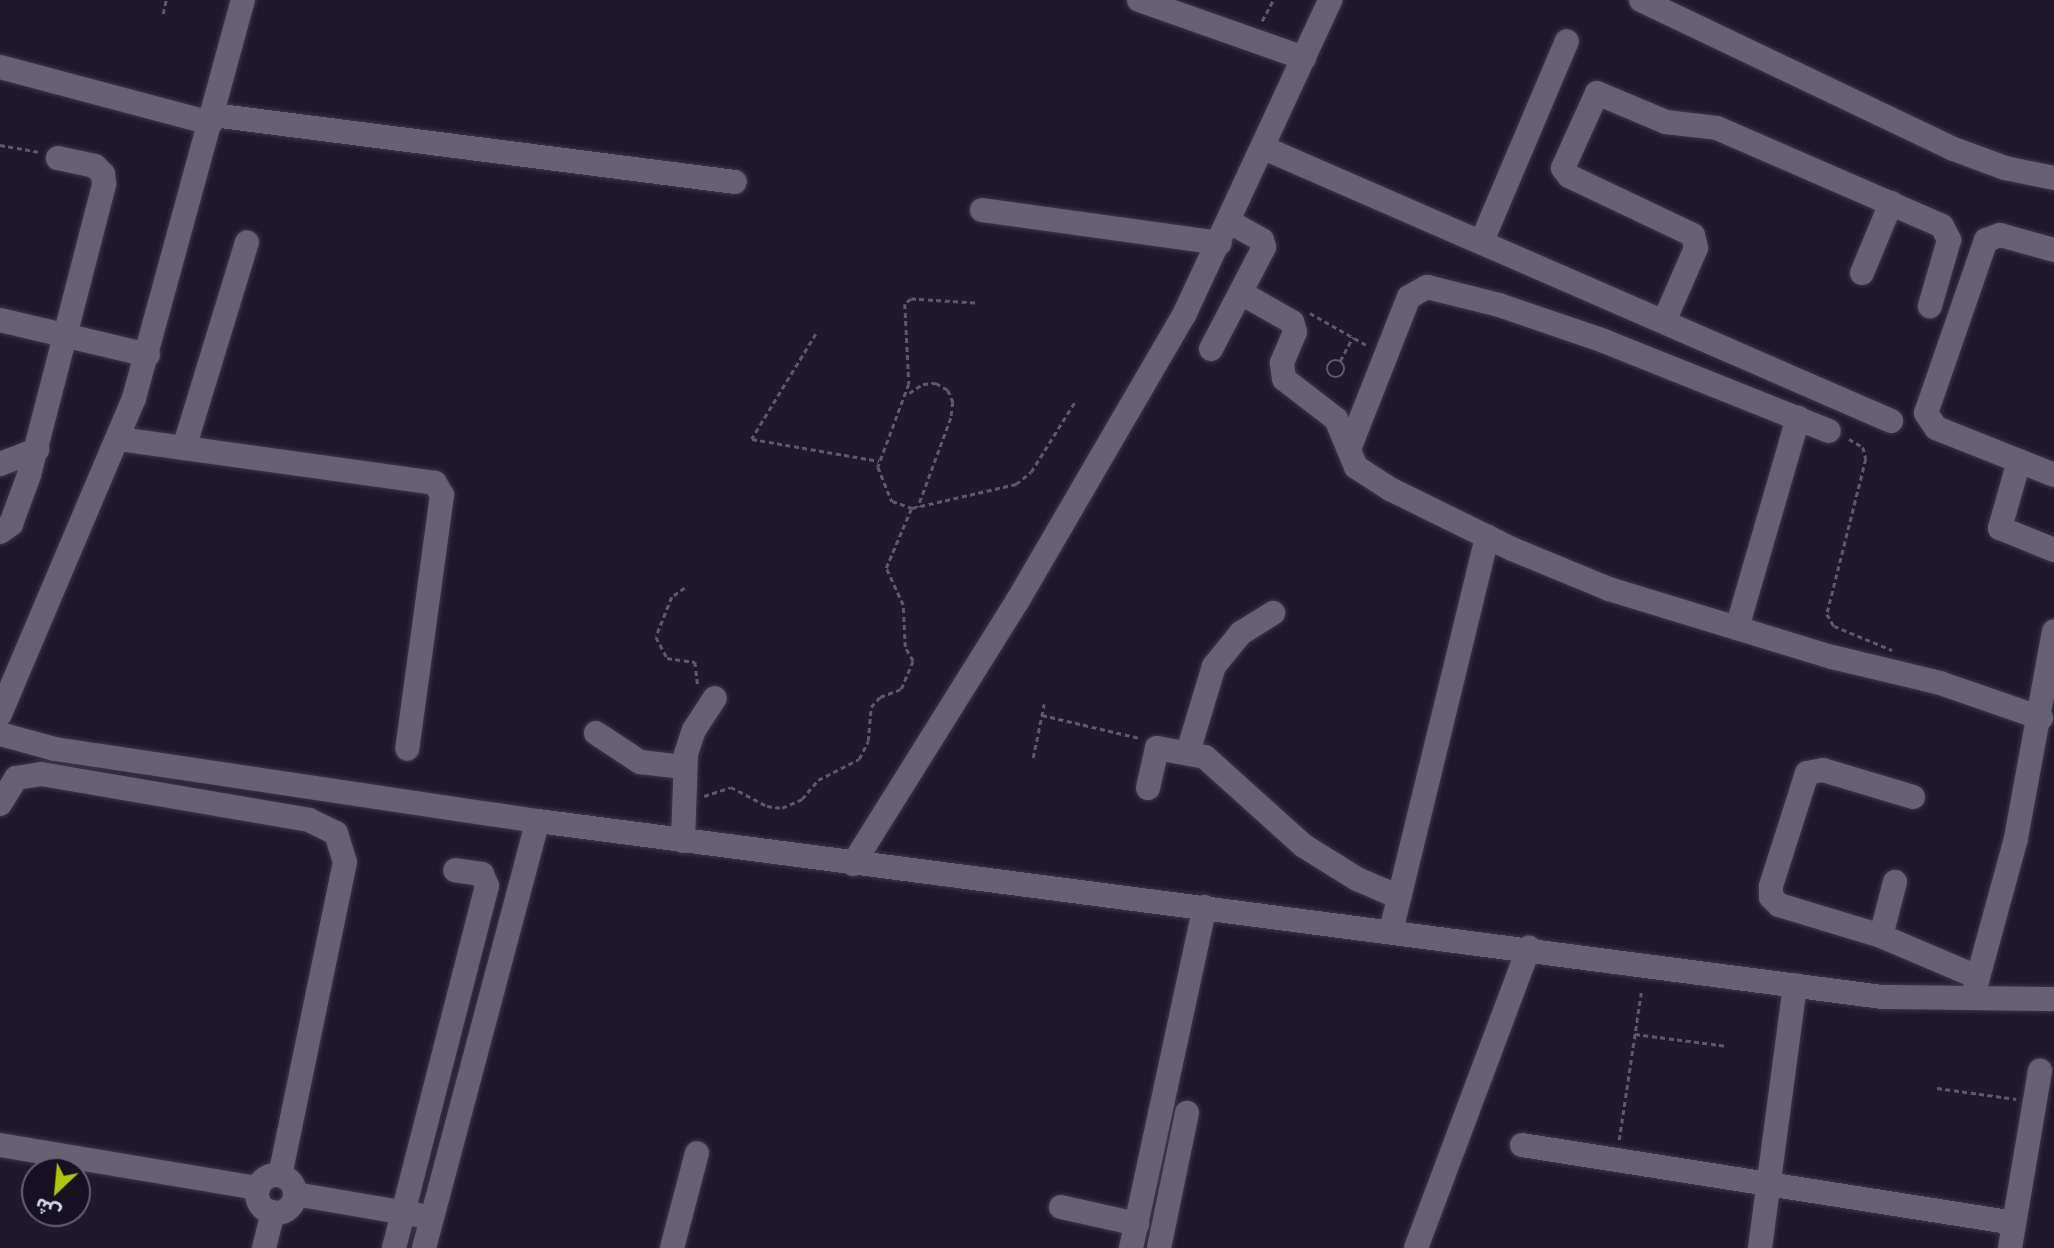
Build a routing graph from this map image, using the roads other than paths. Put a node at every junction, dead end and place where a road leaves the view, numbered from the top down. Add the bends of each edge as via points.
1 (243, 0) edge
2 (1139, 0) edge
3 (1330, 0) edge
4 (1641, 0) edge
5 (1567, 41) dead end
6 (1304, 58) junction
7 (0, 67) edge
8 (212, 119) junction
9 (1264, 148) junction
10 (58, 158) road end
11 (2054, 178) edge
12 (736, 182) dead end
13 (1891, 203) junction
14 (982, 210) dead end
15 (1225, 233) junction
16 (1482, 241) junction
17 (247, 242) dead end
18 (2054, 250) edge
19 (1862, 273) dead end
20 (1241, 293) junction
21 (1930, 306) dead end
22 (1665, 319) junction
23 (0, 320) edge
24 (65, 335) junction
25 (1211, 349) dead end
26 (148, 355) junction
27 (1798, 418) junction
28 (1891, 421) dead end
29 (1829, 431) road end
30 (119, 439) junction
31 (184, 448) junction
32 (37, 450) junction
33 (1349, 450) junction
34 (2019, 461) junction
35 (0, 464) edge
36 (2054, 475) edge
37 (10, 495) edge
38 (0, 532) edge
39 (1486, 536) junction
40 (2054, 550) edge
41 (1273, 613) dead end
42 (1737, 628) junction
43 (2054, 631) edge
44 (715, 698) road end
45 (0, 714) edge
46 (2041, 718) junction
47 (596, 733) dead end
48 (0, 734) edge
49 (407, 749) dead end
50 (1188, 752) junction
51 (684, 767) junction
52 (1148, 788) dead end
53 (1913, 797) dead end
54 (0, 804) edge
55 (538, 821) junction
56 (683, 841) junction
57 (853, 864) junction
58 (455, 870) dead end
59 (1895, 882) dead end
60 (1399, 897) junction
61 (1205, 907) junction
62 (1391, 931) junction
63 (1881, 936) junction
64 (1530, 948) junction
65 (1795, 985) junction
66 (1975, 988) junction
67 (2054, 999) edge
68 (2040, 1071) dead end
69 (1187, 1113) dead end
70 (0, 1145) edge
71 (1521, 1145) dead end
72 (697, 1153) dead end
73 (288, 1185) junction
74 (1769, 1185) junction
75 (258, 1188) junction
76 (1061, 1207) dead end
77 (273, 1212) junction
78 (404, 1213) junction
79 (433, 1217) junction
80 (2014, 1223) junction
81 (1134, 1236) edge
82 (264, 1248) edge
83 (394, 1248) edge
84 (425, 1248) edge
85 (672, 1248) edge
86 (1159, 1248) edge
87 (1416, 1248) edge
88 (1760, 1248) edge
89 (2010, 1248) edge

1 - 8 street
2 - 6 street
3 - 6 street
4 - 11 street via 1951,148 2005,168
5 - 16 street
6 - 9 street
7 - 8 street
8 - 12 street
8 - 26 street
9 - 15 street
9 - 16 street
10 - 24 street via 95,166 104,179
13 - 19 street
13 - 21 street via 1949,232
13 - 22 street via 1717,128 1666,122 1597,93 1563,168 1569,176 1693,235 1696,248
14 - 15 street
15 - 20 street via 1262,240 1264,247
15 - 57 street via 1152,372 1018,600
16 - 22 street
17 - 31 street
18 - 34 street via 2000,234 1986,240 1926,413 1936,428
20 - 25 street
20 - 33 street via 1294,325 1281,374 1336,419
22 - 28 street
23 - 24 street
24 - 26 street
24 - 32 street
26 - 30 street
27 - 29 street
27 - 33 street via 1604,341 1427,287 1412,293
27 - 42 street
30 - 31 street
30 - 45 street
31 - 49 street via 427,479 438,486 442,495
32 - 35 street
32 - 37 street
33 - 39 street via 1360,471
34 - 36 street
34 - 40 street via 2000,528
37 - 38 street via 11,524
39 - 42 street via 1609,589
39 - 60 street
41 - 50 street via 1236,638 1214,666
42 - 46 street
43 - 46 street
44 - 51 street via 694,730
46 - 66 street via 2012,856
47 - 51 street via 639,762
48 - 55 street via 55,749
50 - 52 street via 1157,748
50 - 60 street via 1220,766 1304,846 1357,879
51 - 56 street
53 - 63 street via 1824,770 1807,773 1770,886 1771,897 1779,905
54 - 73 street via 16,778 40,774 309,820 336,833 345,862
55 - 56 street
55 - 79 street
56 - 57 street
57 - 61 street
58 - 78 street via 482,874 487,886
59 - 63 street
60 - 62 street
61 - 62 street
61 - 81 street
62 - 64 street
63 - 66 street
64 - 65 street
64 - 87 street
65 - 66 street via 1905,999
65 - 74 street
66 - 67 street
68 - 80 street
69 - 86 street
70 - 75 street
71 - 74 street
72 - 85 street
73 - 75 street via 267,1177
73 - 77 street via 290,1206
73 - 78 street
74 - 80 street
74 - 88 street
75 - 77 street via 259,1201
76 - 81 street
77 - 82 street
78 - 79 street
78 - 83 street
79 - 84 street
80 - 89 street

